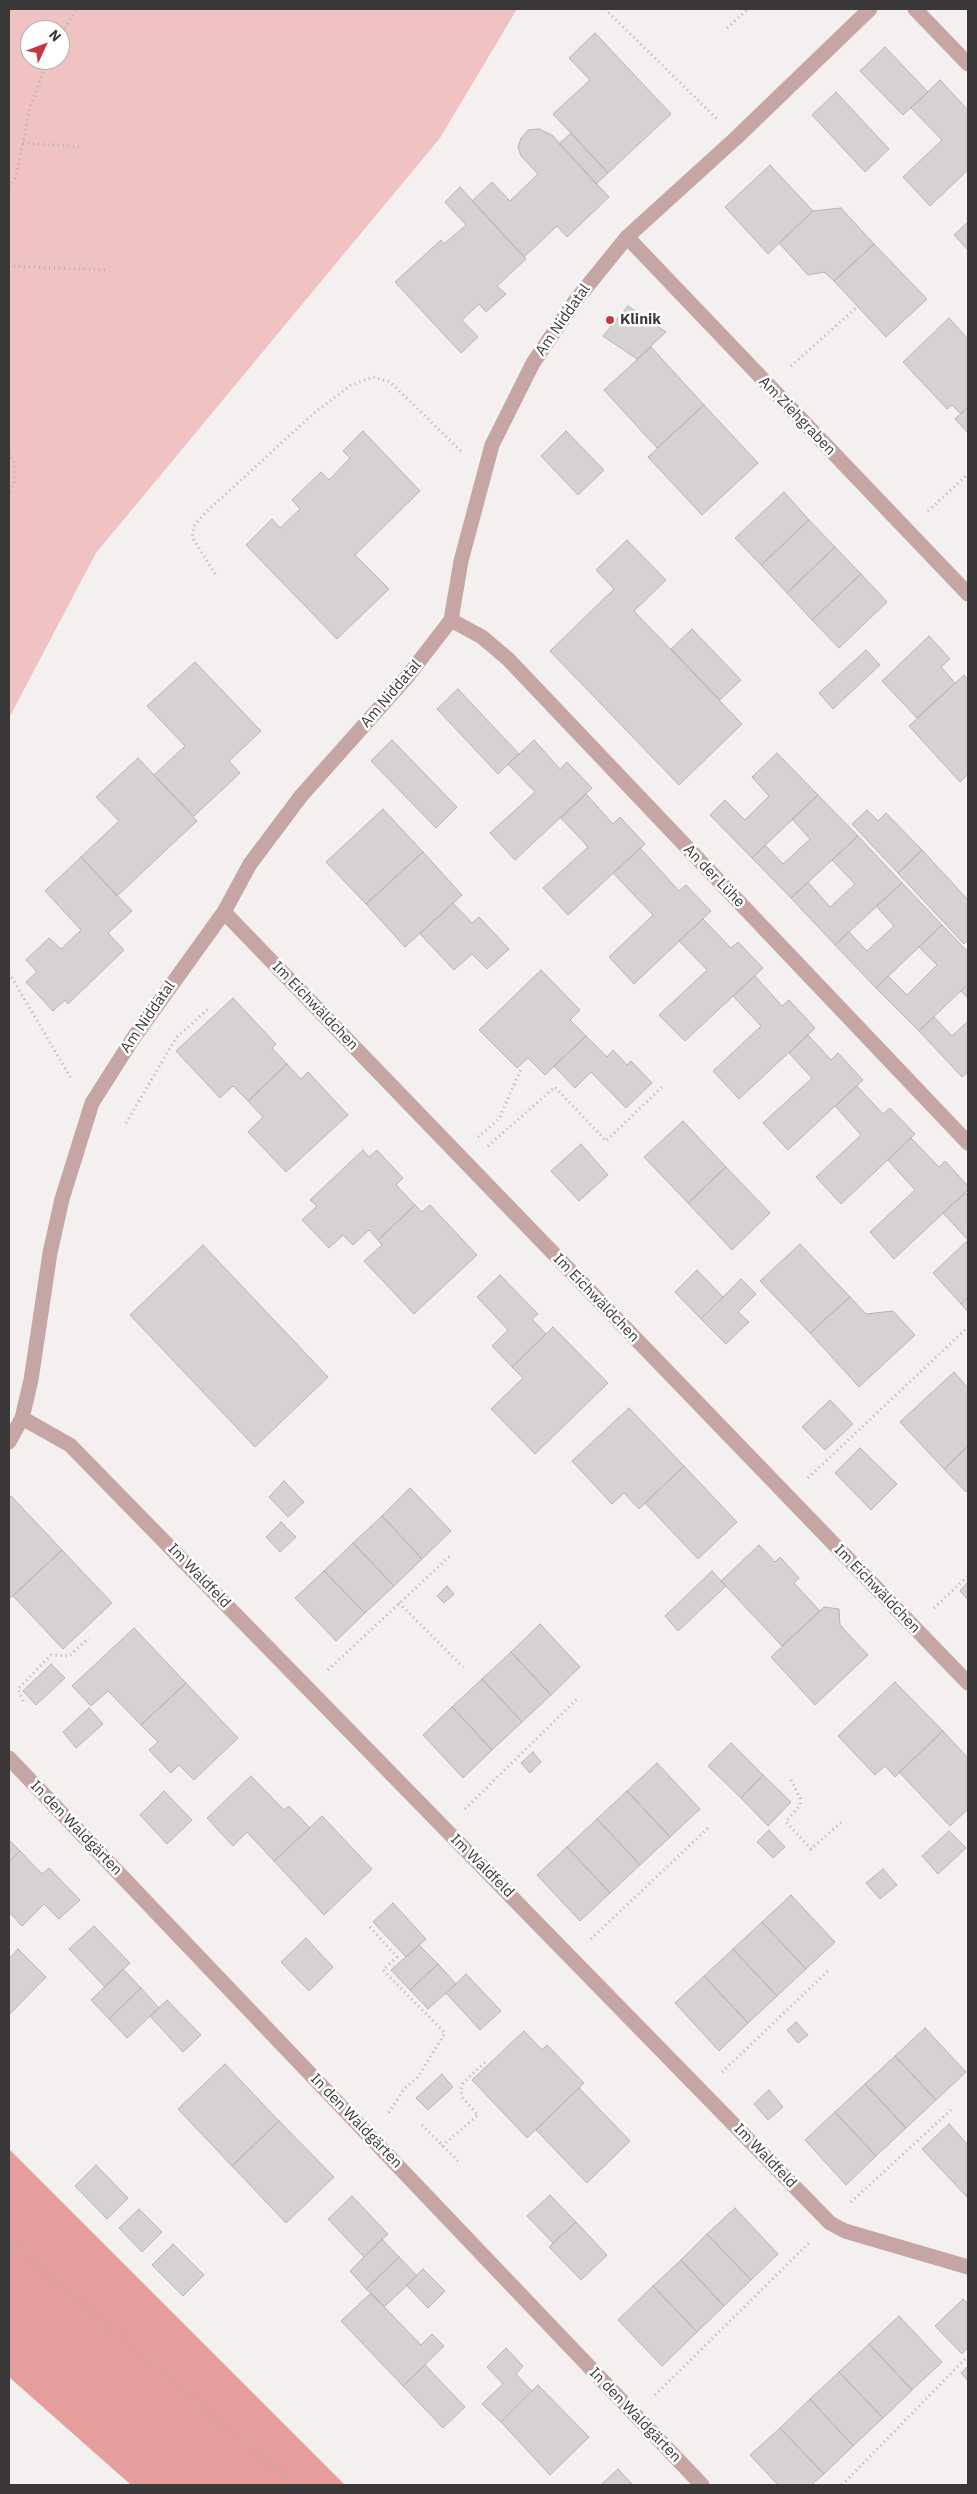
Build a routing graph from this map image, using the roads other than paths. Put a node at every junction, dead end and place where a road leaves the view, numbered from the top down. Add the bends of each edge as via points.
1 (870, 9) edge
2 (915, 9) edge
3 (968, 64) edge
4 (627, 237) junction
5 (968, 594) edge
6 (451, 620) junction
7 (224, 912) junction
8 (968, 1143) edge
9 (22, 1418) junction
10 (9, 1442) edge
11 (968, 1683) edge
12 (9, 1758) edge
13 (968, 2267) edge
14 (702, 2485) edge

1 - 4 street, Am Niddatal
2 - 3 street
4 - 5 street, Am Ziehgraben
4 - 6 street, Am Niddatal via 576,300 533,363 492,445 461,561
6 - 7 street, Am Niddatal via 407,677 301,796 250,864
6 - 8 street, An der Lühe via 482,637 508,659
7 - 9 street, Am Niddatal via 132,1040 92,1103 62,1199
7 - 11 street, Im Eichwäldchen
9 - 10 street, Am Niddatal
9 - 13 street, Im Waldfeld via 70,1444 830,2223 845,2231
12 - 14 street, In den Waldgärten

